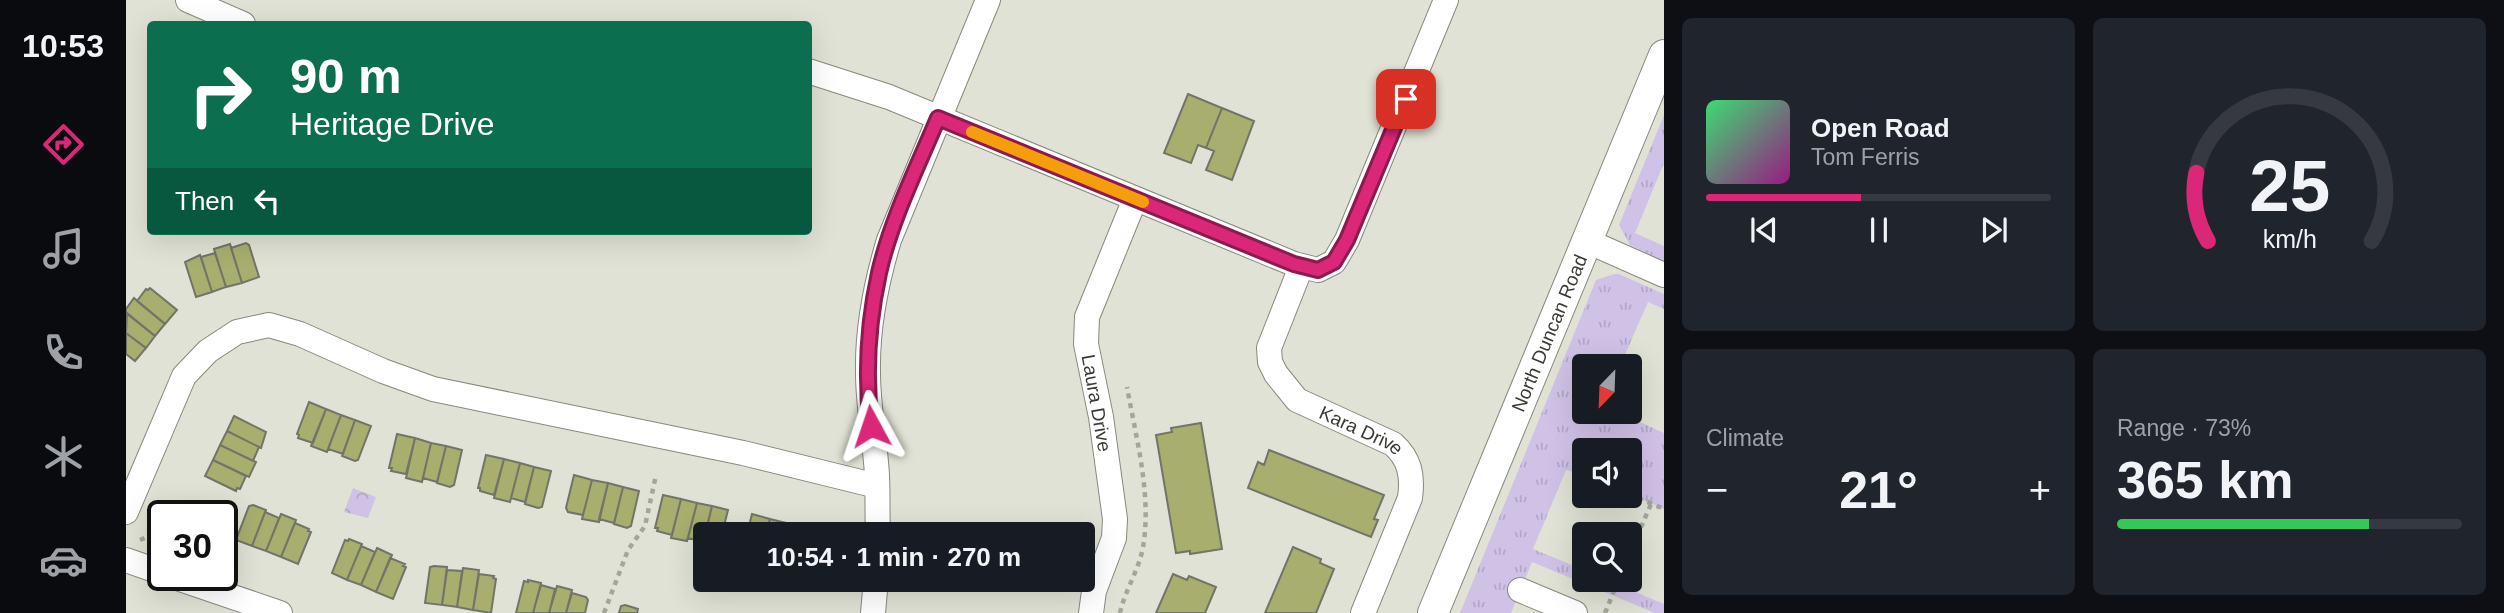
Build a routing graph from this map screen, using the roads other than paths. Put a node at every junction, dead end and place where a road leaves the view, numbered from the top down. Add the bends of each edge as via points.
1 (188, 0) edge
2 (988, 0) edge
3 (1446, 0) edge
4 (236, 21) edge
5 (1664, 55) edge
6 (812, 72) edge
7 (938, 118) junction
8 (1135, 199) junction
9 (1587, 241) junction
10 (1301, 267) junction
11 (1664, 275) edge
12 (877, 486) junction
13 (126, 512) edge
14 (878, 522) edge
15 (132, 550) edge
16 (147, 561) edge
17 (1520, 590) dead end
18 (216, 591) edge
19 (875, 592) edge
20 (280, 613) edge
21 (873, 613) edge
22 (1091, 613) edge
23 (1363, 613) edge
24 (1433, 613) edge
25 (1575, 613) edge

1 - 4 street
2 - 7 street
3 - 10 street via 1340,254 1328,267
5 - 9 main road, North Duncan Road
6 - 7 street
7 - 8 street
7 - 12 street via 889,240 871,318 868,370
8 - 10 street
8 - 22 street, Laura Drive via 1087,317 1086,344 1115,519 1114,538 1094,591
9 - 11 street
9 - 24 main road, North Duncan Road
10 - 23 street, Kara Drive via 1269,348 1276,374 1297,400 1393,444 1410,468 1410,498
12 - 13 street via 743,453 433,389 269,325 237,332 208,351 184,376
12 - 14 street
15 - 16 street
17 - 25 street
18 - 20 street
19 - 21 street

